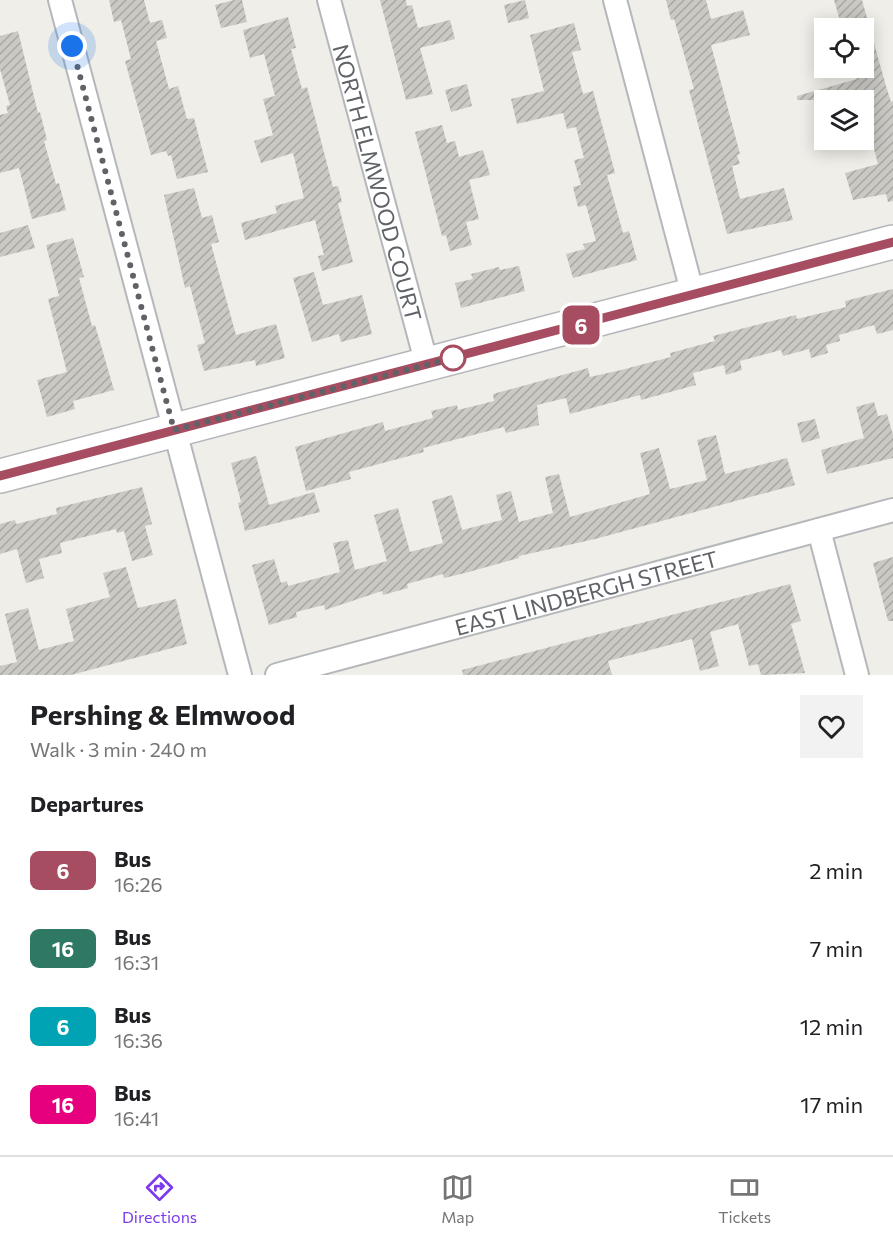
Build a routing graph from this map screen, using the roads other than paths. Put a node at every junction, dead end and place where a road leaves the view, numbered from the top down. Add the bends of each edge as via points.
1 (60, 0) edge
2 (329, 0) edge
3 (615, 0) edge
4 (893, 242) edge
5 (693, 295) junction
6 (427, 365) junction
7 (174, 430) junction
8 (0, 476) edge
9 (893, 510) edge
10 (819, 530) junction
11 (240, 675) edge
12 (277, 675) edge
13 (857, 675) edge

1 - 7 street
2 - 6 street, NORTH ELMWOOD COURT
3 - 5 street
4 - 5 street
5 - 6 street
6 - 7 street
7 - 8 street
7 - 11 street
9 - 10 street, EAST LINDBERGH STREET
10 - 12 street, EAST LINDBERGH STREET
10 - 13 street

